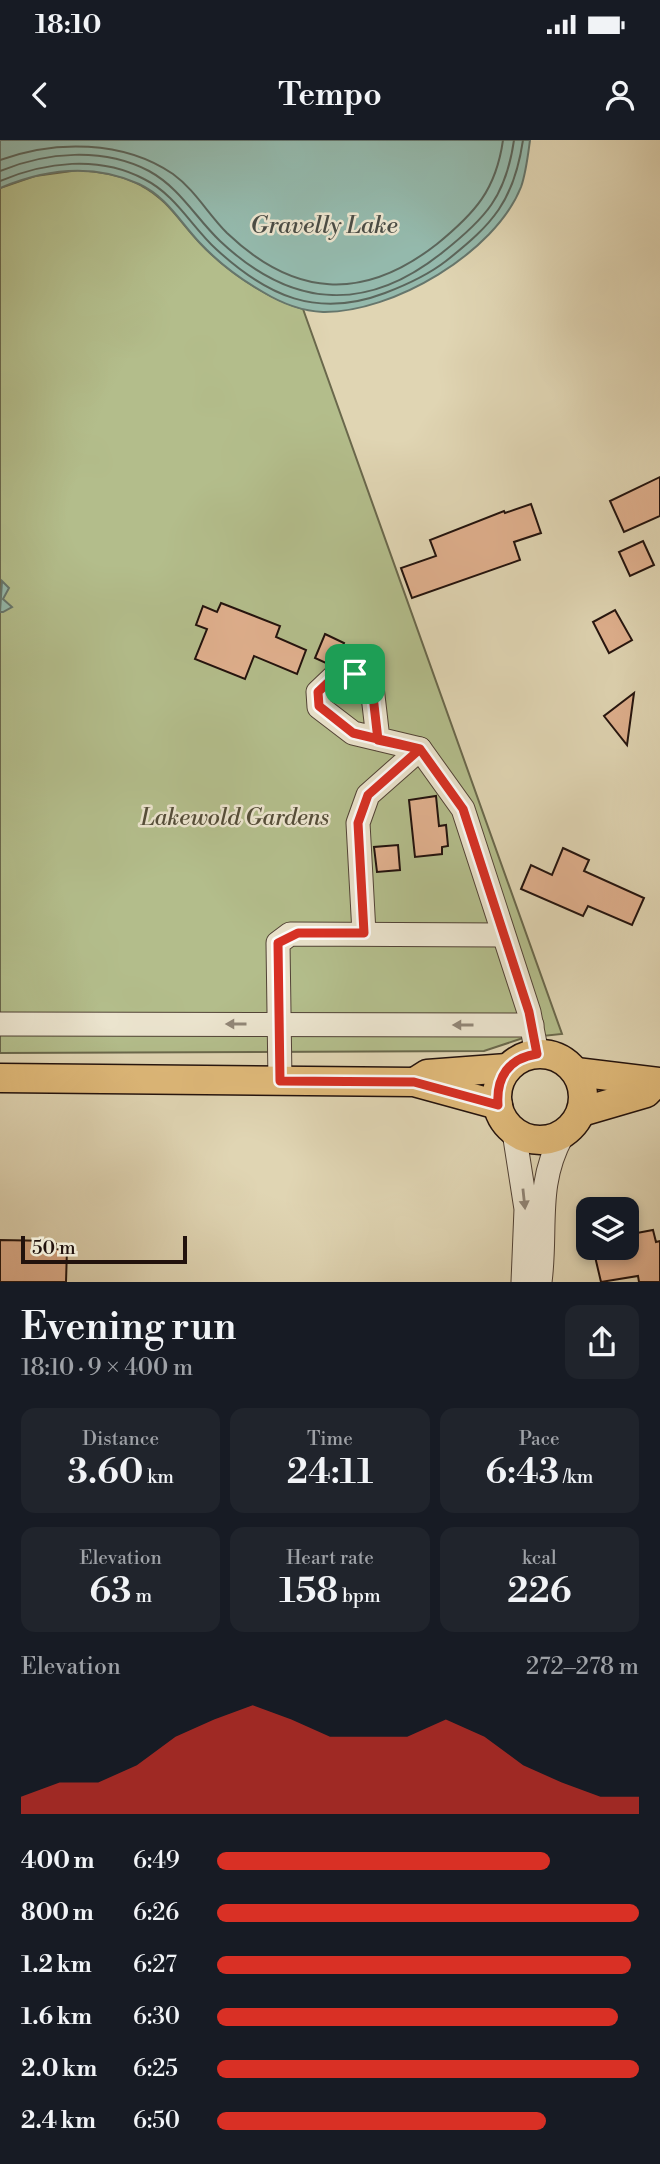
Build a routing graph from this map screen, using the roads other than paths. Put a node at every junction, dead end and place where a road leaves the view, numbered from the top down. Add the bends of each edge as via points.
1 (378, 740) dead end
2 (420, 749) junction
3 (364, 933) junction
4 (503, 934) junction
5 (0, 1024) edge
6 (279, 1024) junction
7 (531, 1025) junction
8 (537, 1054) junction
9 (507, 1068) junction
10 (576, 1072) junction
11 (0, 1078) edge
12 (280, 1081) junction
13 (414, 1082) junction
14 (658, 1083) edge
15 (498, 1105) junction
16 (581, 1112) junction
17 (514, 1132) junction
18 (562, 1136) junction
19 (523, 1282) edge
20 (540, 1282) edge

1 - 2 street
2 - 3 street via 368,795 358,823
2 - 4 street via 463,809
3 - 4 street
3 - 6 street via 298,933 278,943
4 - 7 street
6 -> 5 street
7 -> 6 street
6 - 12 street
7 - 8 street
8 - 9 main road via 518,1058
8 - 10 main road via 556,1057
9 - 13 main road via 427,1074
9 - 15 main road via 499,1083
10 - 14 main road
10 - 16 main road via 584,1092
11 - 12 main road
12 - 13 main road
13 - 15 main road
14 - 16 main road via 646,1093
15 - 17 main road
16 - 18 main road
17 - 18 main road via 541,1141
17 -> 19 street via 526,1209
18 - 20 street via 549,1159 544,1181

